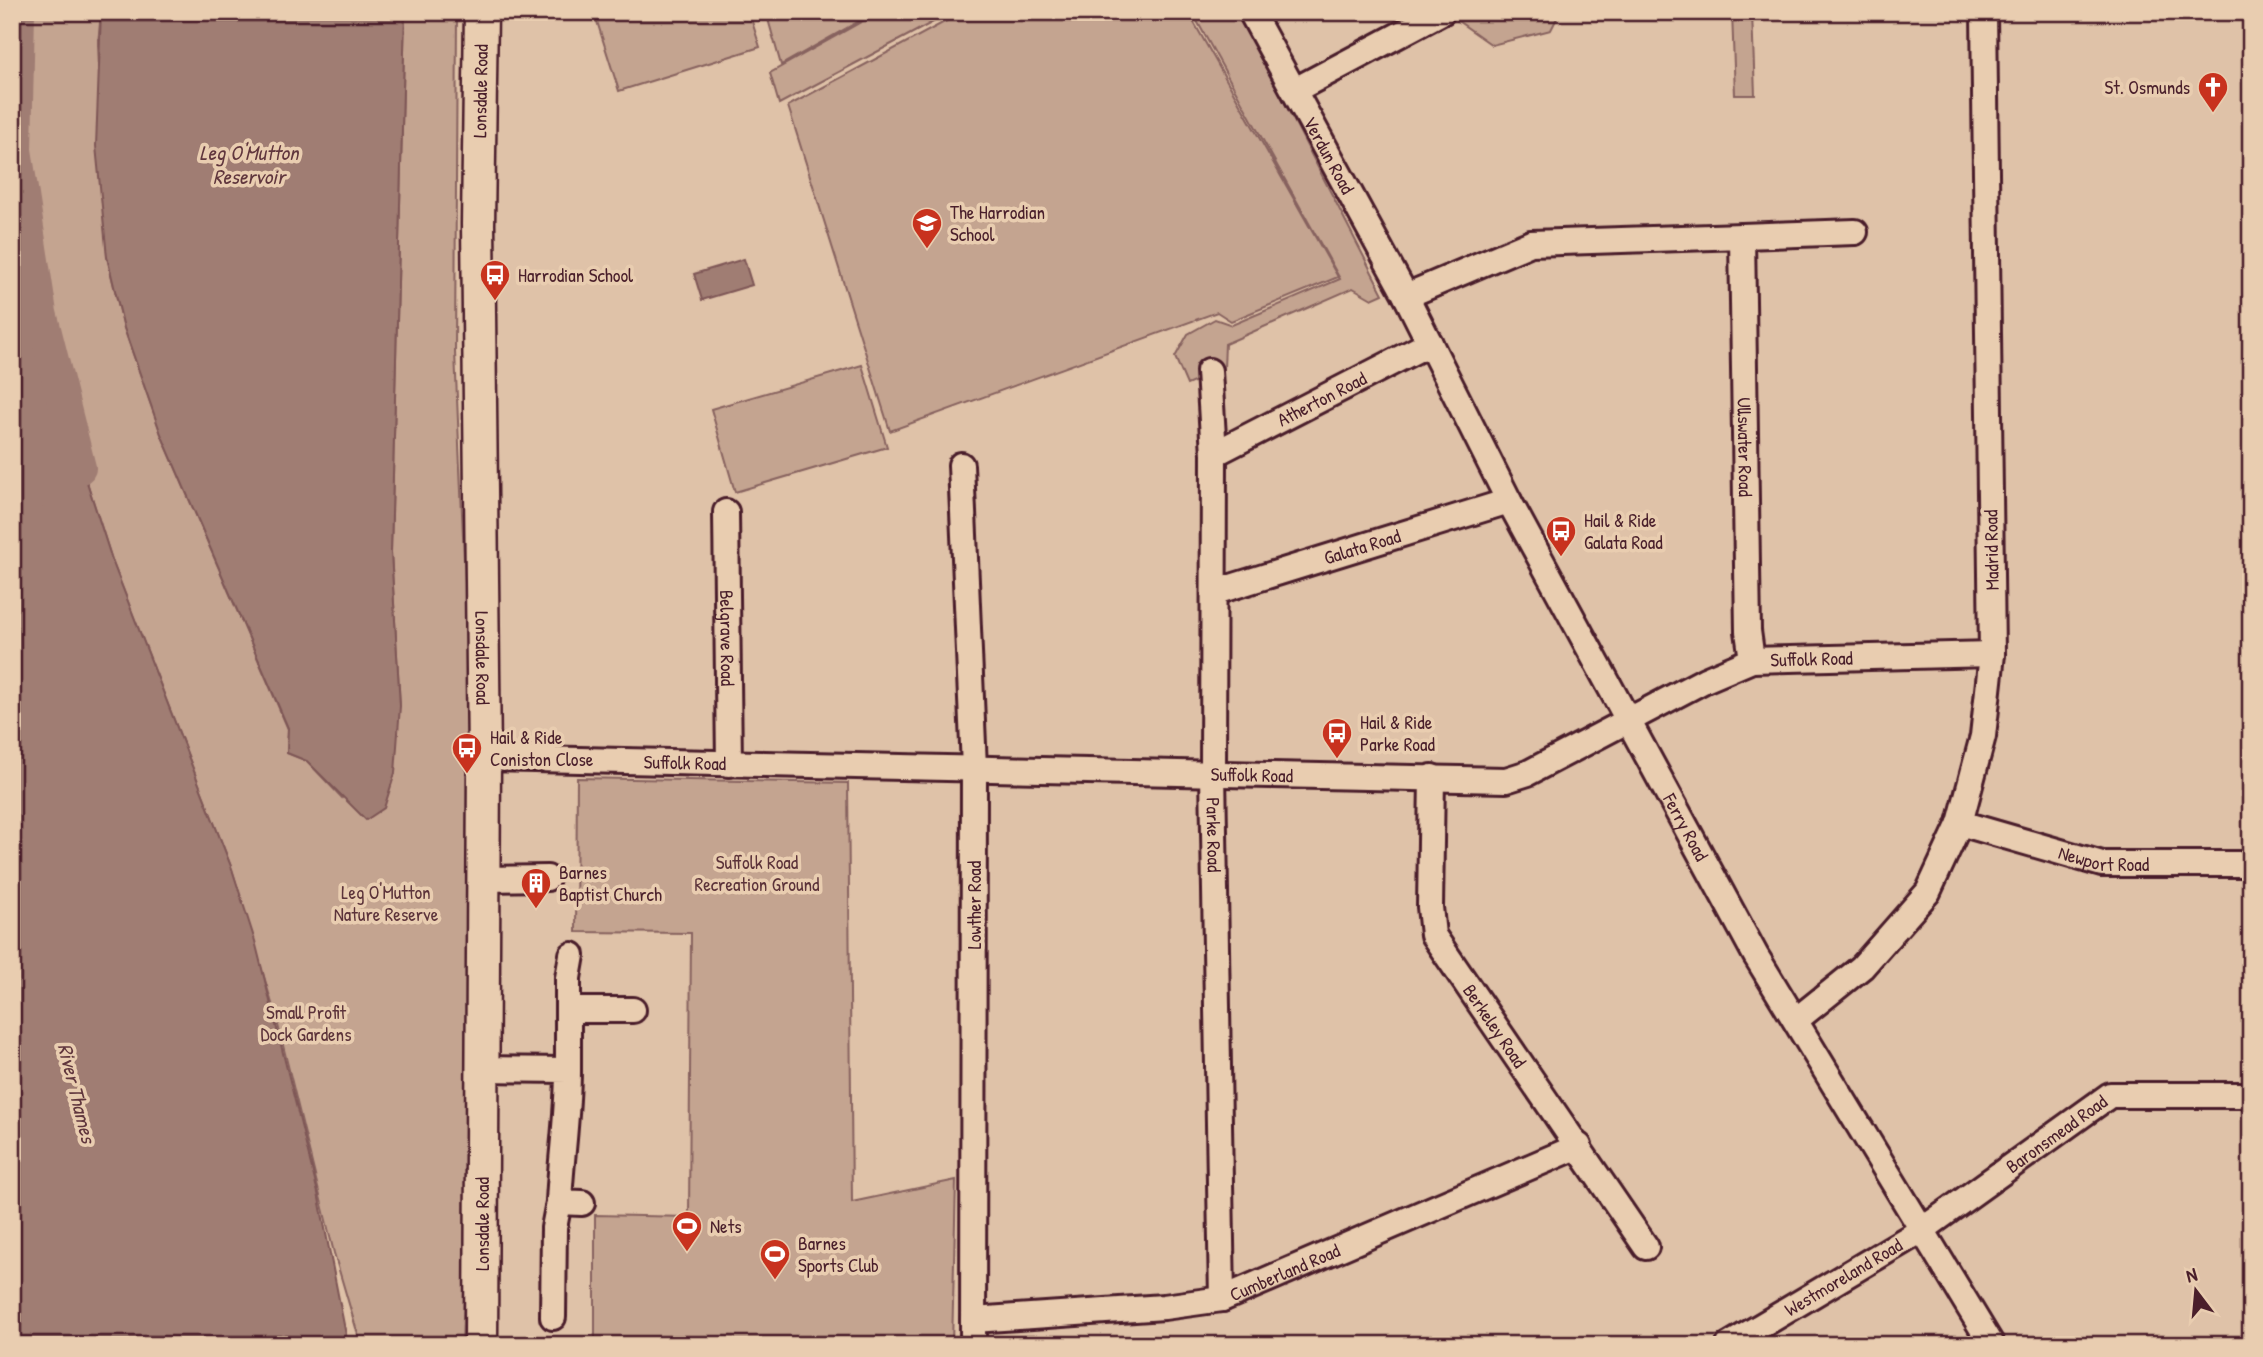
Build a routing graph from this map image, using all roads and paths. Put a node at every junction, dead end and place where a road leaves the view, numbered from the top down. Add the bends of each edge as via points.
1 (481, 12) edge
2 (1251, 12) edge
3 (1442, 12) edge
4 (1984, 12) edge
5 (1295, 90) junction
6 (1855, 232) dead end
7 (1742, 236) junction
8 (1406, 296) junction
9 (1430, 343) junction
10 (1209, 371) dead end
11 (1214, 454) junction
12 (961, 465) dead end
13 (1508, 501) junction
14 (726, 512) dead end
15 (1215, 592) junction
16 (1992, 654) junction
17 (1752, 660) junction
18 (1629, 719) junction
19 (484, 758) junction
20 (729, 764) junction
21 (974, 768) junction
22 (1213, 773) junction
23 (1432, 778) junction
24 (1960, 823) junction
25 (2251, 864) edge
26 (547, 878) dead end
27 (483, 879) junction
28 (572, 955) dead end
29 (569, 1010) junction
30 (633, 1010) dead end
31 (1796, 1020) junction
32 (484, 1069) junction
33 (568, 1070) junction
34 (2251, 1095) edge
35 (1579, 1146) junction
36 (1922, 1230) junction
37 (1646, 1247) dead end
38 (1222, 1299) junction
39 (553, 1317) dead end
40 (973, 1333) edge
41 (481, 1345) edge
42 (1729, 1345) edge
43 (1992, 1345) edge

1 - 19 main road, Lonsdale Road via 478,234
2 - 5 street, Verdun Road
3 - 5 street
4 - 16 street, Madrid Road
5 - 8 street, Verdun Road
6 - 7 street
7 - 8 street via 1531,243
7 - 17 street, Ullswater Road
8 - 9 street, Ferry Road
9 - 11 street, Atherton Road
9 - 13 street, Ferry Road
10 - 11 street, Parke Road
11 - 15 street, Parke Road
12 - 21 street, Lowther Road
13 - 15 street, Galata Road
13 - 18 street, Ferry Road
14 - 20 street, Belgrave Road
15 - 22 street, Parke Road
16 - 17 street, Suffolk Road
16 - 24 street, Madrid Road via 1983,736
17 - 18 street, Suffolk Road
18 - 23 street, Suffolk Road via 1517,778
18 - 31 street, Ferry Road via 1756,956
19 - 20 street, Suffolk Road
19 - 27 main road, Lonsdale Road
20 - 21 street, Suffolk Road
21 - 22 street, Suffolk Road
21 - 40 street, Lowther Road
22 - 23 street, Suffolk Road
22 - 38 street, Parke Road
23 - 35 street, Berkeley Road via 1433,935
24 - 25 street, Newport Road via 2102,864
24 - 31 street, Madrid Road via 1928,892 1862,967
26 - 27 street
27 - 32 main road, Lonsdale Road
28 - 29 street
29 - 30 street
29 - 33 street
31 - 36 street, Ferry Road
32 - 33 street
32 - 41 main road, Lonsdale Road
33 - 39 street via 568,1116 562,1145 571,1203 554,1228
34 - 36 street, Baronsmead Road via 2110,1096
35 - 37 street, Berkeley Road
35 - 38 street, Cumberland Road
36 - 42 street, Westmoreland Road
36 - 43 street, Ferry Road
38 - 40 street, Cumberland Road

